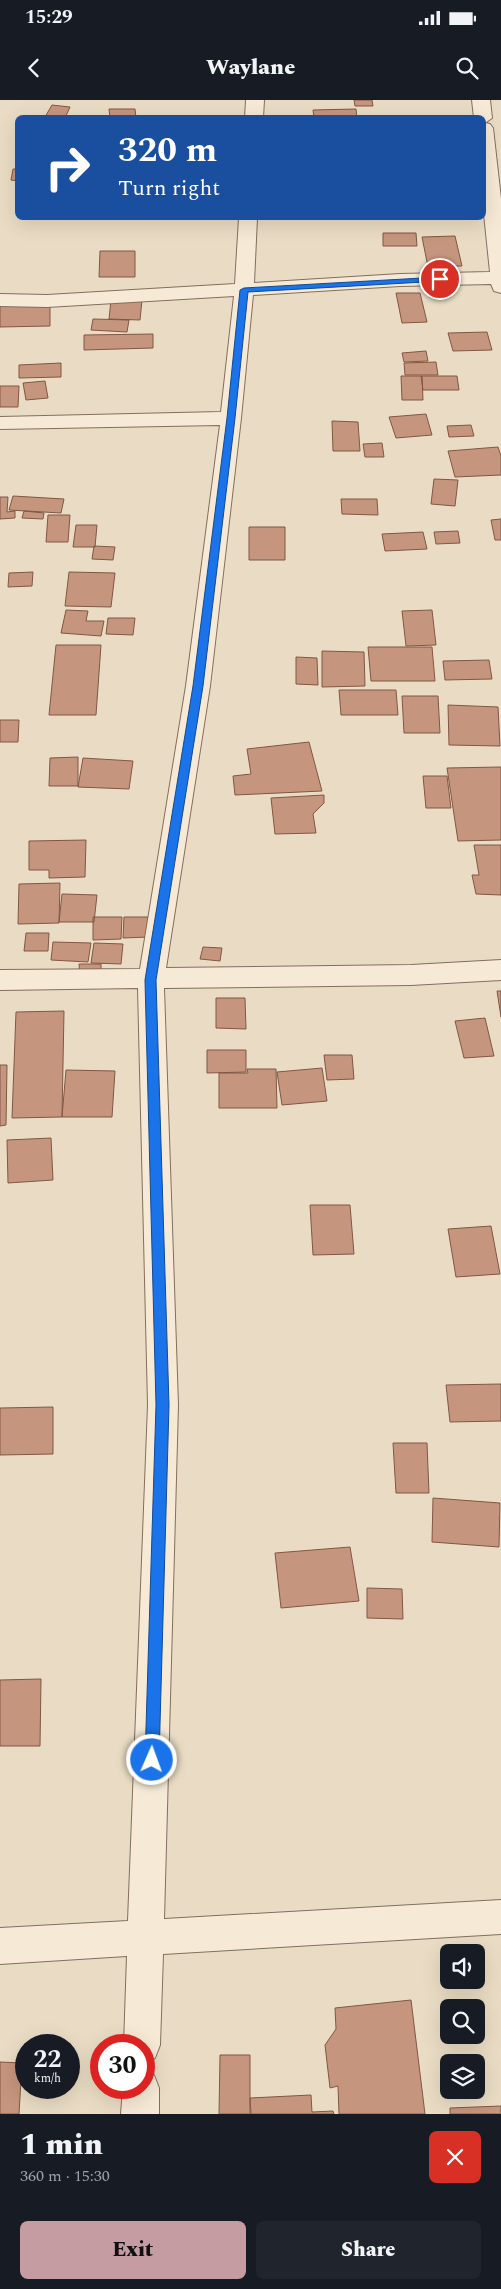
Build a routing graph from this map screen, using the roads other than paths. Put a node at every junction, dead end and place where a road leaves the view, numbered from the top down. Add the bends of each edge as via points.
1 (255, 100) edge
2 (481, 100) edge
3 (254, 115) edge
4 (483, 115) edge
5 (486, 147) edge
6 (248, 220) edge
7 (500, 281) edge
8 (244, 290) junction
9 (0, 300) edge
10 (231, 418) junction
11 (0, 423) edge
12 (501, 970) edge
13 (0, 980) edge
14 (151, 980) junction
15 (501, 1917) edge
16 (147, 1937) junction
17 (0, 1946) edge
18 (143, 2034) edge
19 (141, 2099) edge
20 (140, 2114) edge

1 - 3 street
2 - 4 street
5 - 7 street
6 - 8 street
7 - 8 street via 400,280
8 - 9 street via 47,301
8 - 10 street
10 - 11 street
10 - 14 street via 198,686
12 - 14 street
13 - 14 street
14 - 16 street via 163,1405
15 - 16 street
16 - 17 street
16 - 18 street
19 - 20 street

